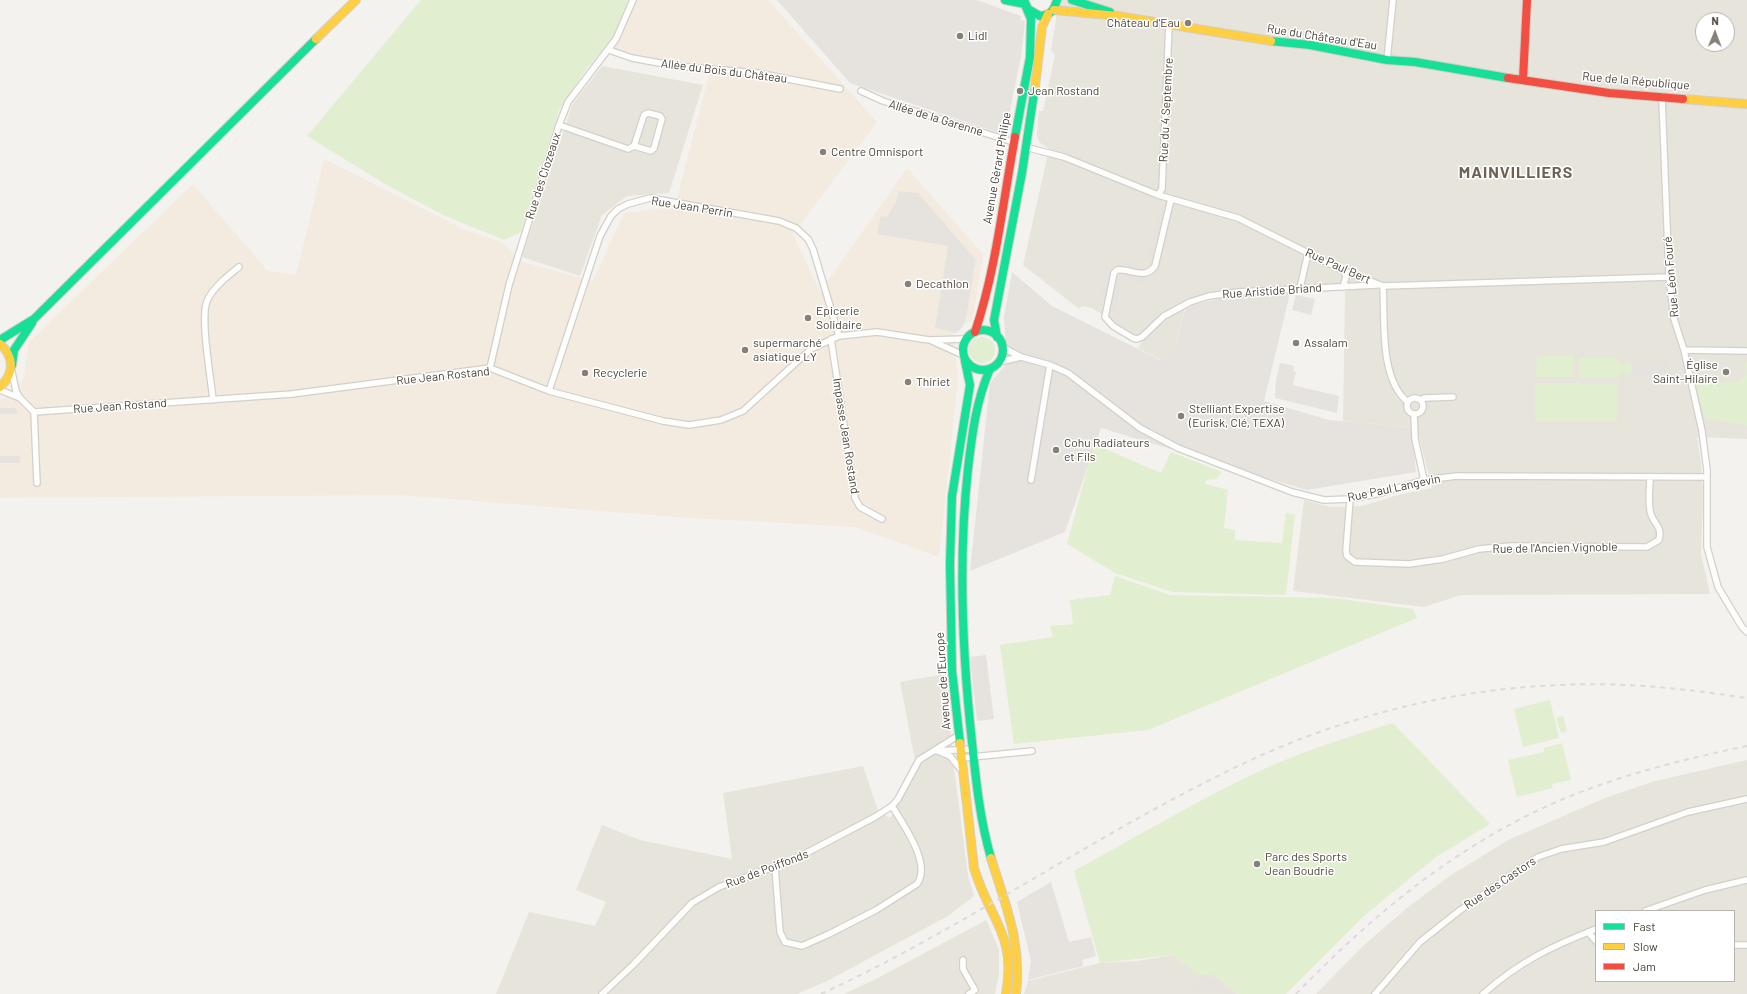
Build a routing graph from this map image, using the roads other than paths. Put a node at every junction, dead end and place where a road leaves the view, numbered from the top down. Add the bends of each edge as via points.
1 (356, 0) edge
2 (633, 0) edge
3 (1005, 0) edge
4 (1057, 0) edge
5 (1072, 0) edge
6 (1393, 0) edge
7 (1526, 0) edge
8 (1025, 4) edge
9 (1051, 12) junction
10 (1118, 16) junction
11 (1169, 24) junction
12 (609, 50) junction
13 (1387, 60) junction
14 (1523, 80) junction
15 (840, 89) dead end
16 (861, 91) dead end
17 (1662, 98) junction
18 (1747, 104) edge
19 (559, 125) junction
20 (1013, 142) junction
21 (634, 146) junction
22 (1025, 147) junction
23 (1158, 195) junction
24 (1171, 199) junction
25 (1308, 253) junction
26 (239, 267) dead end
27 (1344, 270) junction
28 (1670, 277) junction
29 (1381, 285) junction
30 (1343, 287) junction
31 (1300, 288) junction
32 (34, 319) junction
33 (975, 332) junction
34 (839, 336) junction
35 (998, 337) junction
36 (966, 338) junction
37 (830, 339) junction
38 (0, 340) edge
39 (929, 340) junction
40 (0, 344) edge
41 (1002, 347) junction
42 (1684, 350) junction
43 (1747, 351) edge
44 (1021, 357) junction
45 (964, 358) junction
46 (998, 362) junction
47 (1050, 365) junction
48 (12, 368) junction
49 (490, 368) junction
50 (990, 369) junction
51 (0, 388) edge
52 (549, 391) junction
53 (1453, 397) dead end
54 (20, 398) junction
55 (213, 400) junction
56 (1420, 400) junction
57 (1408, 402) junction
58 (34, 412) junction
59 (1414, 414) junction
60 (1650, 477) junction
61 (1707, 477) junction
62 (1031, 480) dead end
63 (1424, 480) junction
64 (37, 484) dead end
65 (1350, 499) junction
66 (882, 519) dead end
67 (1747, 632) edge
68 (959, 735) junction
69 (933, 751) junction
70 (1032, 751) dead end
71 (973, 753) junction
72 (961, 754) junction
73 (963, 772) junction
74 (1747, 799) edge
75 (892, 806) junction
76 (775, 867) junction
77 (1747, 880) edge
78 (1648, 910) edge
79 (1595, 929) edge
80 (1588, 932) junction
81 (1595, 939) edge
82 (1735, 945) edge
83 (1747, 945) edge
84 (963, 960) dead end
85 (605, 993) edge
86 (969, 994) edge
87 (1006, 994) edge
88 (1016, 994) edge
89 (1375, 994) edge
90 (1483, 994) edge

1 - 32 main road
2 - 12 street, Rue des Clozeaux
3 - 8 main road
4 - 9 main road, Avenue Gérard Philipe
5 - 10 main road, Rue du Château d'Eau
6 - 13 street
7 - 14 main road
8 - 9 main road, Rue du Château d'Eau via 1029,11 1038,16
8 - 20 main road, Avenue Gérard Philipe via 1031,19 1030,57
9 - 10 main road, Rue du Château d'Eau
9 - 22 main road, Avenue Gérard Philipe via 1042,27 1040,57
10 - 11 main road, Rue du Château d'Eau
11 - 13 main road, Rue du Château d'Eau via 1284,44 1310,45
11 - 23 street, Rue du 4 Septembre via 1162,189
12 - 15 street, Allée du Bois du Château via 632,58 676,66 756,73
12 - 19 street, Rue des Clozeaux via 568,102
13 - 14 main road, Rue du Château d'Eau via 1415,62
14 - 17 main road, Rue de la République
16 - 20 street, Allée de la Garenne via 883,101
17 - 18 main road, Rue de la République via 1706,99
17 - 28 street, Rue Léon Fouré
19 - 21 street via 628,149
19 - 49 street, Rue des Clozeaux via 509,285
20 - 33 main road, Avenue Gérard Philipe via 993,259
21 - 21 street via 651,151 654,148 662,119 660,116 648,113 644,115
22 - 23 street, Rue Paul Bert via 1064,157
22 - 35 main road, Avenue Gérard Philipe via 994,320
23 - 24 street, Rue Paul Bert
24 - 25 street, Rue Paul Bert via 1238,218
24 - 31 street, Rue Aristide Briand via 1155,266 1144,274 1121,269 1114,273 1105,314 1113,326 1137,339 1164,316 1199,299 1238,292
25 - 27 street, Rue Paul Bert
25 - 31 street
26 - 55 street via 208,300 204,314
27 - 29 street, Rue Paul Bert
27 - 30 street via 1346,277
28 - 29 street, Rue Paul Bert
28 - 42 street, Rue Léon Fouré via 1674,319
29 - 30 street, Rue Aristide Briand
29 - 57 street via 1387,365 1397,391
30 - 31 street, Rue Aristide Briand
32 - 38 main road
32 - 48 main road via 14,350
33 - 35 main road via 987,331
33 - 36 main road
34 - 37 street, Rue Jean Rostand
34 - 39 street, Rue Jean Rostand via 877,332
34 - 52 street, Rue Jean Perrin via 813,249 808,239 796,228 779,221 650,198 618,209 600,236
35 - 41 main road
36 - 39 street, Rue Jean Rostand
36 - 45 main road via 962,349
37 - 52 street, Rue Jean Rostand via 811,349 743,411 707,423 689,425 663,421
37 - 66 street, Impasse Jean Rostand via 855,498 860,507
39 - 45 street, Rue Jean Rostand
40 - 48 main road via 8,352
41 - 44 street, Rue Paul Langevin
41 - 46 main road
42 - 43 street
42 - 61 street, Rue Léon Fouré via 1702,431
44 - 46 street, Rue Paul Langevin
44 - 47 street, Rue Paul Langevin
45 - 50 main road via 974,368
45 - 68 main road, Avenue de l'Europe via 970,385 952,496 950,564 952,670
46 - 50 main road
47 - 62 street
47 - 65 street, Rue Paul Langevin via 1068,373 1140,428 1178,448 1292,492 1324,500
48 - 51 main road
48 - 54 street via 16,391
49 - 52 street, Rue Jean Rostand
49 - 55 street, Rue Jean Rostand via 292,394
50 - 71 main road, Avenue de l'Europe via 977,406 965,496 961,576 964,670
51 - 54 street
53 - 56 street
54 - 58 street
55 - 58 street, Rue Jean Rostand
56 - 57 street via 1413,398
56 - 59 street via 1422,410
57 - 59 street via 1407,409
58 - 64 street
59 - 63 street via 1415,438
60 - 61 street, Rue Paul Langevin
60 - 63 street, Rue Paul Langevin via 1457,476
60 - 65 street, Rue de l'Ancien Vignoble via 1650,512 1661,533 1659,540 1647,547 1511,546 1479,549 1443,559 1409,564 1355,562 1347,556 1346,551
61 - 67 street, Rue Léon Fouré via 1707,547 1718,587
63 - 65 street, Rue Paul Langevin
68 - 69 street, Rue de Poiffonds
68 - 72 main road, Avenue de l'Europe
69 - 72 street
69 - 73 street via 950,756
69 - 75 street, Rue de Poiffonds via 920,760
70 - 71 street
71 - 72 street
71 - 88 main road, Avenue de l'Europe via 984,836 1017,948
72 - 73 main road, Avenue de l'Europe
73 - 87 main road, Avenue de l'Europe via 976,878 1000,926 1008,950 1009,975
74 - 89 street, Rue des Castors via 1688,812 1604,842 1561,849 1538,857 1459,911 1420,942
75 - 76 street, Rue de Poiffonds via 819,847
75 - 76 street via 911,836 922,866 922,877 917,884 859,920 802,946 785,942 780,932
76 - 85 street, Rue de Poiffonds via 719,887 692,903
77 - 78 street via 1705,890
79 - 80 street
80 - 81 street
80 - 90 street via 1554,945 1529,959
82 - 83 street
84 - 86 street via 963,969 975,990

